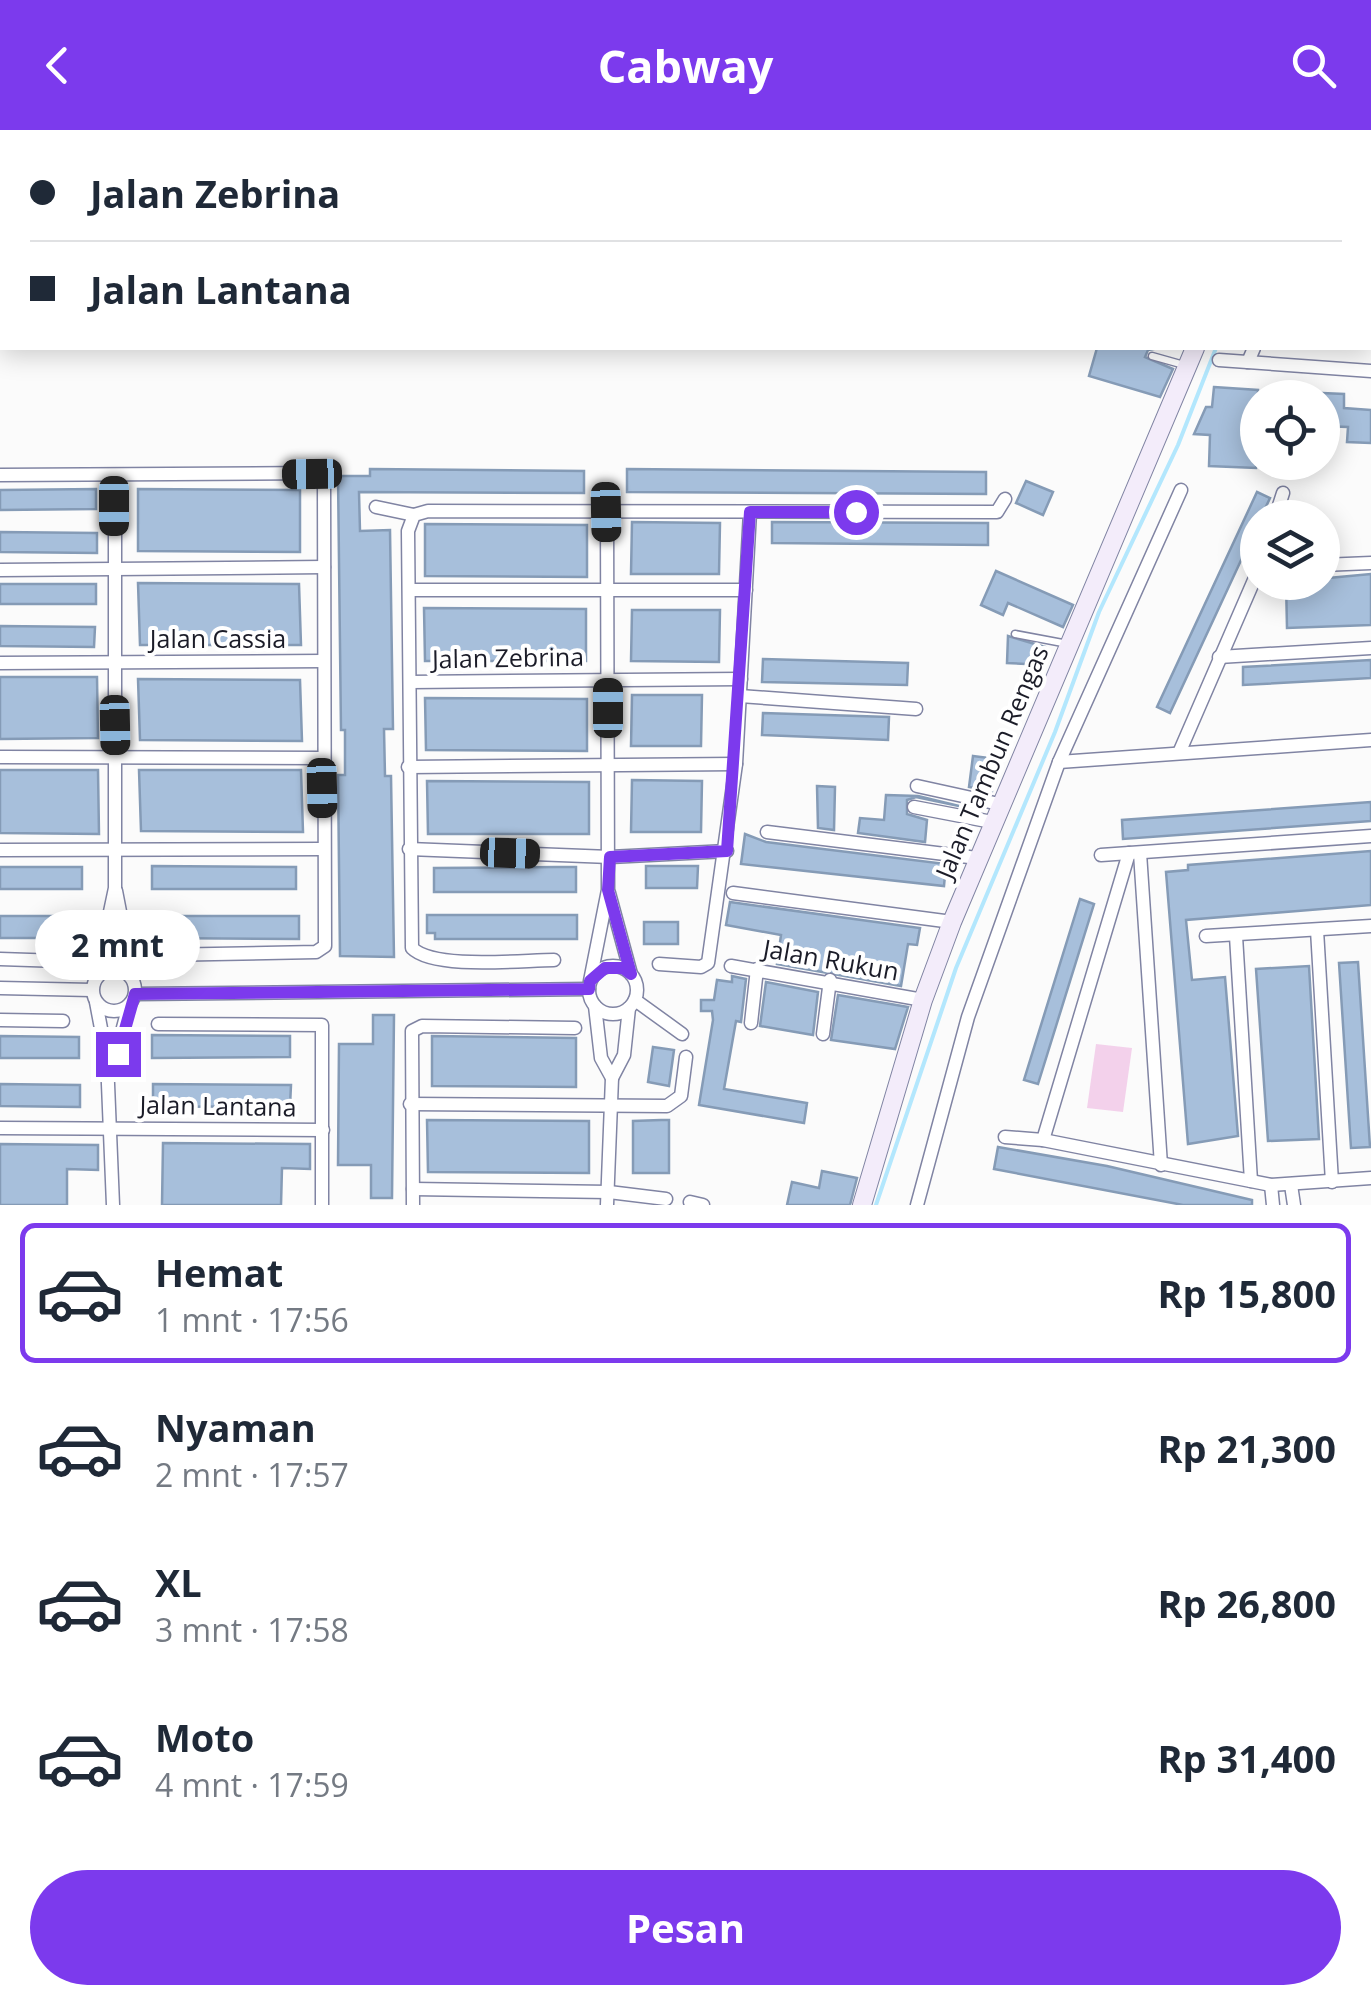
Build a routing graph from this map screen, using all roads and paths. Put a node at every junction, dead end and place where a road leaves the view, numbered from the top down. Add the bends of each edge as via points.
1 (1194, 350) edge
2 (1253, 350) edge
3 (1152, 356) dead end
4 (1219, 360) dead end
5 (1248, 362) junction
6 (1188, 366) junction
7 (1371, 371) edge
8 (0, 475) edge
9 (115, 476) junction
10 (1181, 490) dead end
11 (1283, 493) dead end
12 (1006, 499) dead end
13 (1281, 500) edge
14 (376, 506) dead end
15 (606, 512) junction
16 (750, 512) junction
17 (414, 515) junction
18 (1371, 563) edge
19 (1340, 564) edge
20 (324, 567) junction
21 (114, 568) junction
22 (0, 570) edge
23 (410, 590) junction
24 (746, 590) junction
25 (608, 591) junction
26 (1245, 600) edge
27 (1016, 634) dead end
28 (1068, 644) junction
29 (1371, 648) edge
30 (1219, 657) junction
31 (324, 661) junction
32 (113, 662) junction
33 (0, 663) edge
34 (608, 678) junction
35 (741, 679) junction
36 (410, 682) junction
37 (740, 696) junction
38 (916, 709) dead end
39 (1371, 740) edge
40 (1179, 753) junction
41 (0, 756) edge
42 (116, 756) junction
43 (321, 758) junction
44 (1059, 762) junction
45 (736, 764) junction
46 (408, 767) junction
47 (608, 767) junction
48 (917, 786) dead end
49 (999, 804) junction
50 (914, 807) dead end
51 (992, 822) junction
52 (768, 832) dead end
53 (1371, 836) edge
54 (116, 848) junction
55 (324, 849) junction
56 (0, 850) edge
57 (409, 850) junction
58 (727, 851) junction
59 (1135, 853) junction
60 (1100, 855) dead end
61 (610, 857) junction
62 (978, 858) junction
63 (115, 888) junction
64 (608, 890) junction
65 (733, 893) dead end
66 (952, 922) junction
67 (1371, 926) edge
68 (1317, 930) junction
69 (1206, 936) dead end
70 (1236, 936) junction
71 (160, 955) dead end
72 (0, 959) edge
73 (554, 960) dead end
74 (60, 961) dead end
75 (659, 964) dead end
76 (731, 966) dead end
77 (757, 970) junction
78 (631, 974) junction
79 (830, 980) junction
80 (590, 985) junction
81 (0, 988) edge
82 (94, 990) junction
83 (133, 993) junction
84 (923, 1000) junction
85 (632, 1004) junction
86 (595, 1006) junction
87 (0, 1020) edge
88 (62, 1021) dead end
89 (751, 1023) dead end
90 (158, 1024) dead end
91 (575, 1028) dead end
92 (682, 1034) dead end
93 (823, 1034) dead end
94 (686, 1058) dead end
95 (612, 1078) junction
96 (108, 1080) junction
97 (410, 1104) junction
98 (613, 1106) junction
99 (0, 1128) edge
100 (112, 1128) junction
101 (323, 1130) junction
102 (1005, 1137) dead end
103 (1043, 1140) junction
104 (1161, 1165) junction
105 (1371, 1178) edge
106 (1251, 1181) junction
107 (1332, 1182) junction
108 (1271, 1185) junction
109 (1291, 1186) junction
110 (413, 1188) junction
111 (608, 1199) edge
112 (666, 1199) dead end
113 (113, 1205) edge
114 (322, 1205) edge
115 (413, 1205) edge
116 (862, 1205) edge
117 (917, 1205) edge
118 (1273, 1205) edge
119 (1294, 1205) edge

1 - 6 street, Jalan Tambun Rengas
2 - 5 street
3 - 6 lane
4 - 5 street
5 - 7 street
6 - 28 street, Jalan Tambun Rengas
8 - 9 street, Jalan Cassia
9 - 20 street, Jalan Cassia via 317,473 324,480
9 - 21 street, Jalan Cassia
10 - 44 street
11 - 13 street
12 - 16 street via 997,512
14 - 17 street
15 - 16 street
15 - 17 street
15 - 25 street, Jalan Zebrina
16 - 24 street
17 - 23 street, Jalan Zebrina via 408,531
18 - 19 street
20 - 21 street
20 - 31 street, Jalan Cassia
21 - 22 street
21 - 32 street, Jalan Cassia
23 - 25 street
23 - 36 street, Jalan Zebrina
24 - 25 street
24 - 35 street
25 - 34 street, Jalan Zebrina
26 - 30 street
27 - 28 lane
28 - 49 street, Jalan Tambun Rengas
29 - 30 street
30 - 40 street
31 - 32 street, Jalan Cassia
31 - 43 street, Jalan Cassia
32 - 33 street, Jalan Cassia
32 - 42 street, Jalan Cassia
34 - 35 street, Jalan Zebrina
34 - 36 street, Jalan Zebrina
34 - 47 street, Jalan Zebrina
35 - 37 street
36 - 46 street, Jalan Zebrina
37 - 38 street
37 - 45 street
39 - 40 street
40 - 44 street
41 - 42 street
42 - 43 street
42 - 54 street, Jalan Cassia
43 - 55 street, Jalan Cassia
44 - 117 street via 968,1017
45 - 47 street
45 - 58 street
46 - 47 street
46 - 57 street, Jalan Zebrina
47 - 61 street, Jalan Zebrina
48 - 49 street
49 - 51 street, Jalan Tambun Rengas
50 - 51 street
51 - 62 street, Jalan Tambun Rengas
52 - 62 street
53 - 59 street
54 - 55 street
54 - 56 street
54 - 63 street, Jalan Cassia
55 - 71 street, Jalan Cassia via 321,950
57 - 61 street
57 - 73 street, Jalan Zebrina via 415,952 468,961
58 - 61 street
58 - 75 street via 708,963
59 - 60 street
59 - 103 street
59 - 104 street
61 - 64 street, Jalan Zebrina
62 - 66 street, Jalan Tambun Rengas
63 - 82 street, Jalan Cassia
63 - 83 street, Jalan Cassia
64 - 78 street, Jalan Zebrina
64 - 80 street, Jalan Zebrina
65 - 66 street
66 - 84 street, Jalan Tambun Rengas
67 - 68 street
68 - 70 street
68 - 107 street
69 - 70 street
70 - 106 street
72 - 74 street
76 - 77 street, Jalan Rukun
77 - 79 street, Jalan Rukun
77 - 89 street
78 - 80 street via 614,966
78 - 85 street via 637,991
79 - 84 street, Jalan Rukun
79 - 93 street
80 - 83 street
80 - 86 street
81 - 82 street
82 - 83 street via 112,1012
82 - 83 street via 115,969
82 - 96 street, Jalan Lantana
83 - 96 street, Jalan Lantana
84 - 116 street, Jalan Tambun Rengas
85 - 86 street via 612,1014
85 - 92 street
85 - 95 street via 624,1055
86 - 95 street via 601,1058
87 - 88 street
90 - 101 street via 322,1026
91 - 97 street via 416,1028
94 - 98 street via 681,1096 674,1102
95 - 98 street
96 - 100 street, Jalan Lantana
97 - 98 street
97 - 110 street
98 - 111 street
99 - 100 street, Jalan Lantana
100 - 101 street, Jalan Lantana
100 - 113 street, Jalan Lantana
101 - 114 street
102 - 103 street
103 - 104 street
104 - 106 street
105 - 107 street
106 - 108 street
107 - 109 street
108 - 109 street
108 - 118 street
109 - 119 street
110 - 111 street
110 - 115 street
111 - 112 street

